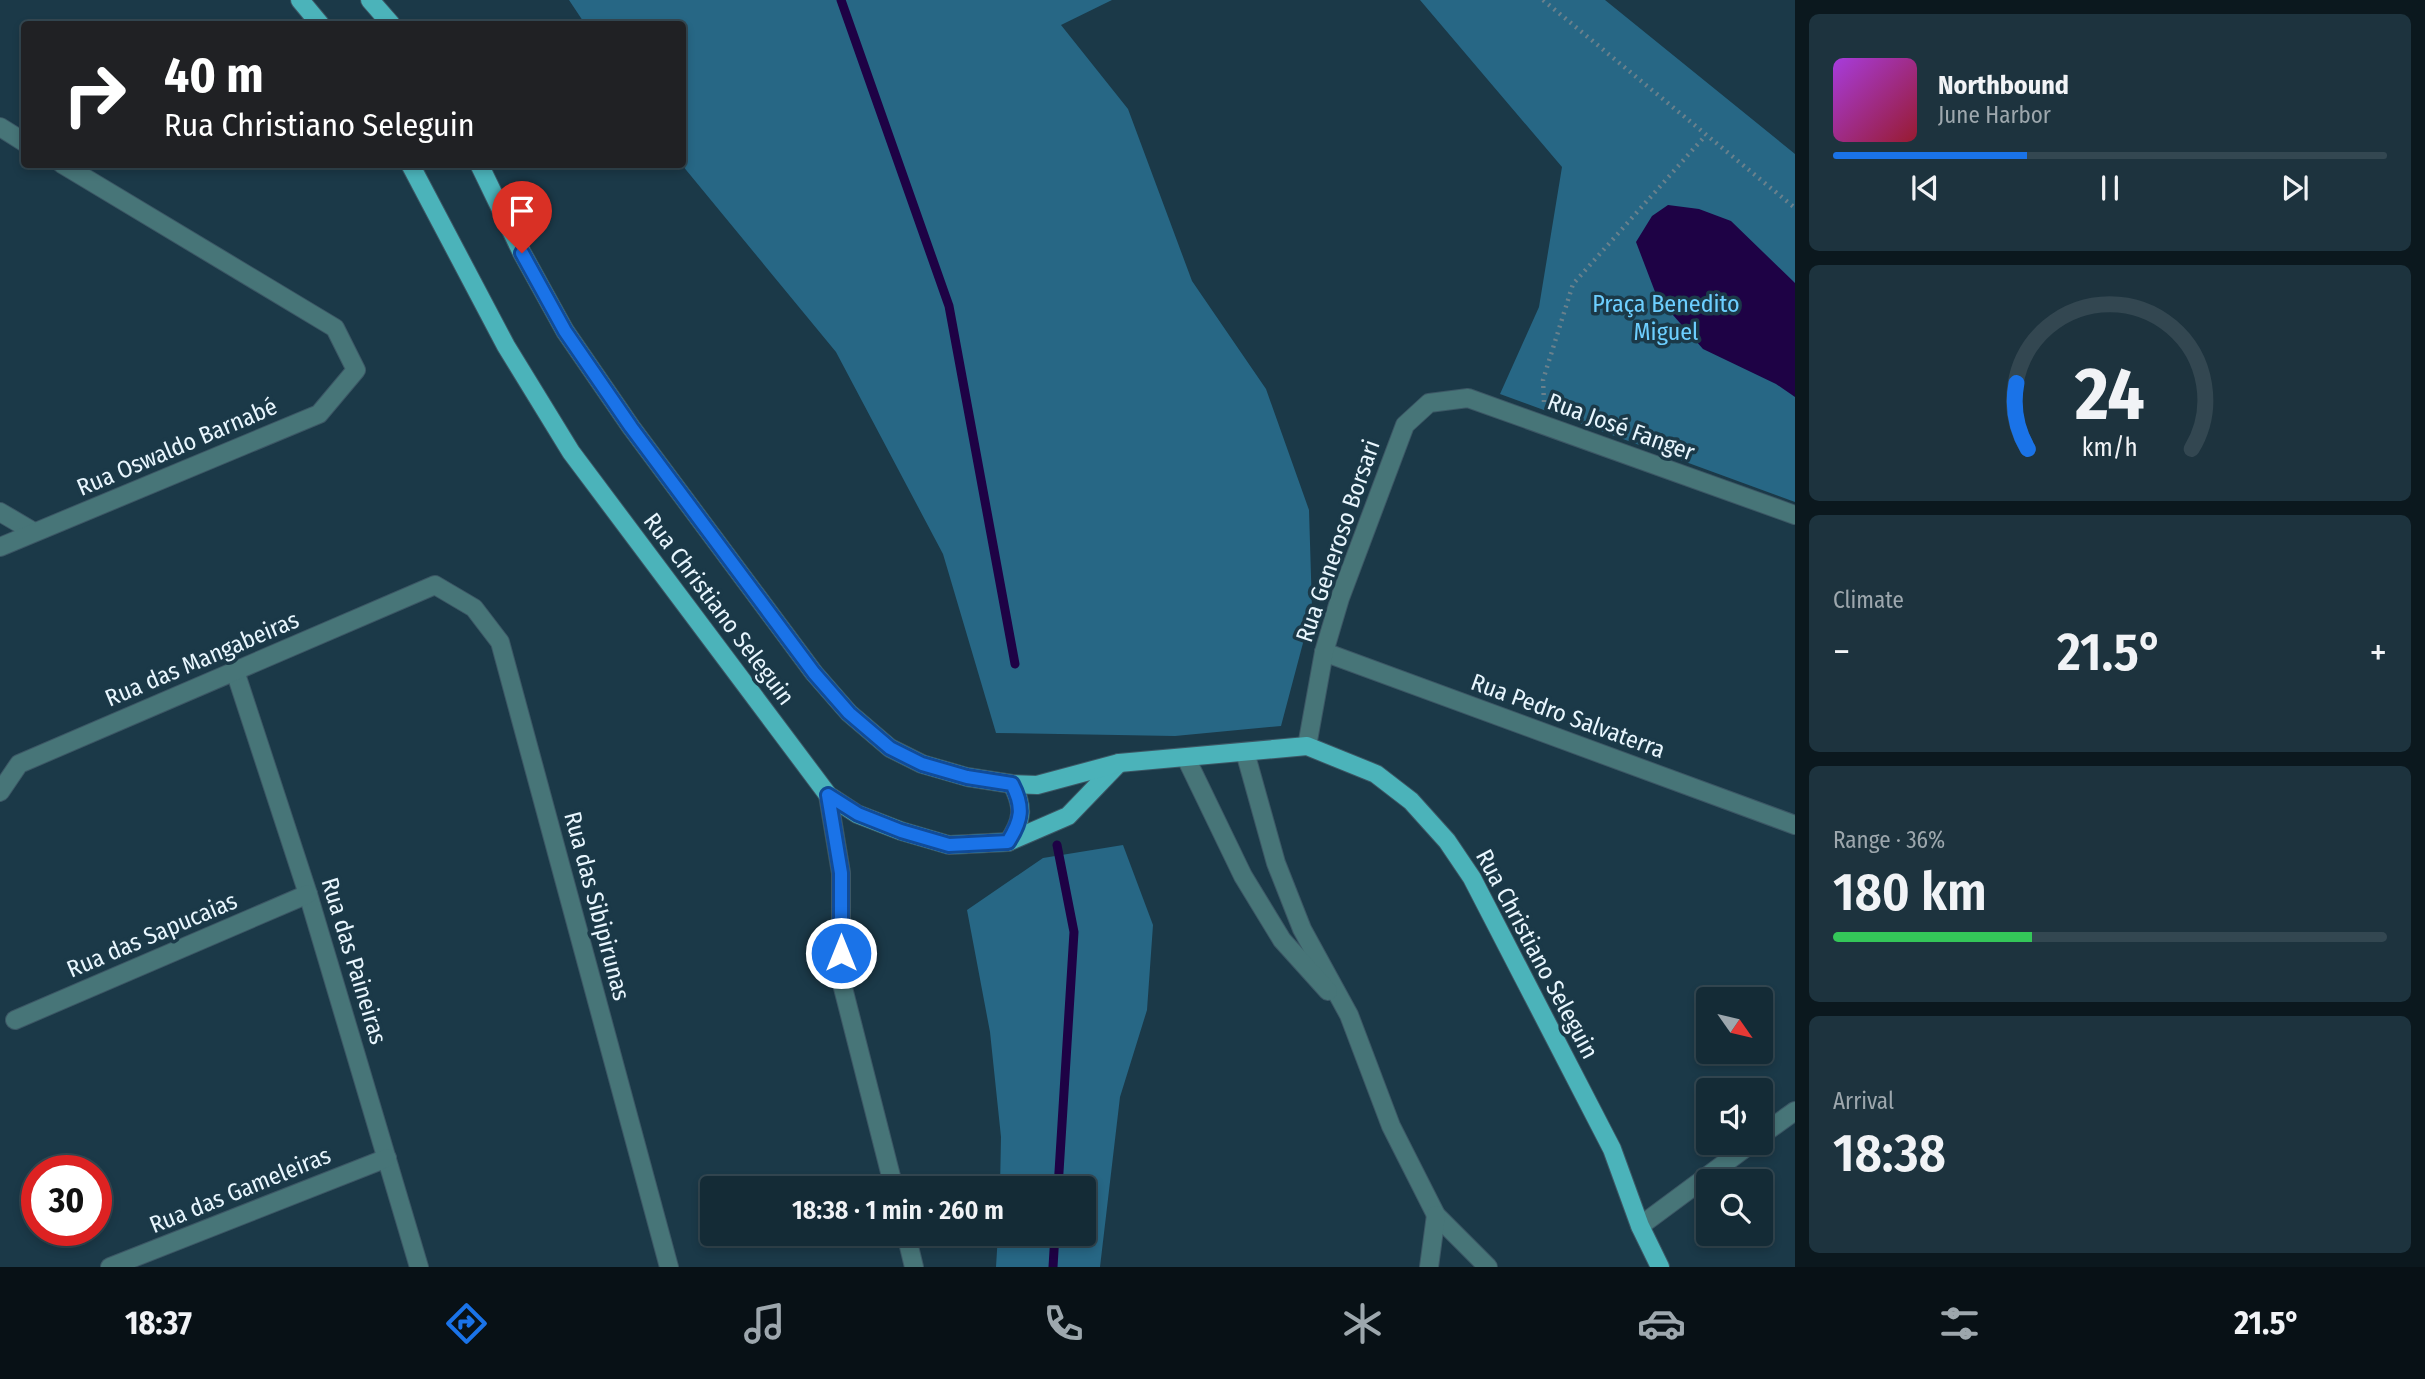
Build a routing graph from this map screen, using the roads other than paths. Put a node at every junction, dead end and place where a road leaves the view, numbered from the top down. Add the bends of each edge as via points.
1 (300, 0) edge
2 (370, 0) edge
3 (318, 21) edge
4 (388, 21) edge
5 (0, 127) edge
6 (21, 140) edge
7 (69, 168) edge
8 (412, 168) edge
9 (481, 168) edge
10 (1429, 403) joint
11 (0, 512) edge
12 (1795, 515) edge
13 (34, 532) junction
14 (0, 547) edge
15 (435, 585) joint
16 (1324, 652) junction
17 (235, 671) junction
18 (1307, 746) junction
19 (1245, 752) junction
20 (1186, 758) junction
21 (1119, 763) junction
22 (1012, 784) junction
23 (0, 792) edge
24 (828, 795) junction
25 (1795, 825) edge
26 (1008, 842) junction
27 (308, 894) junction
28 (1349, 1015) junction
29 (15, 1020) dead end
30 (1795, 1111) edge
31 (1773, 1127) edge
32 (1736, 1155) edge
33 (387, 1158) junction
34 (891, 1176) edge
35 (1436, 1215) junction
36 (1640, 1226) junction
37 (909, 1246) edge
38 (110, 1267) edge
39 (419, 1267) edge
40 (669, 1267) edge
41 (914, 1267) edge
42 (1429, 1267) edge
43 (1488, 1267) edge
44 (1660, 1267) edge

1 - 3 main road
2 - 4 main road
5 - 6 street
7 - 13 street, Rua Oswaldo Barnabé via 335,328 356,370 319,414
8 - 24 main road, Rua Christiano Seleguin via 506,346 571,452
9 - 22 main road, Rua Christiano Seleguin via 565,331 814,673 849,713 890,748 922,764
10 - 12 street, Rua José Fanger via 1468,398
10 - 16 street, Rua Generoso Borsari via 1405,425
11 - 13 street
13 - 14 street, Rua Oswaldo Barnabé
15 - 17 street, Rua das Mangabeiras
15 - 40 street, Rua das Sibipirunas via 474,608 500,642
16 - 18 street, Rua Generoso Borsari
16 - 25 street, Rua Pedro Salvaterra
17 - 23 street, Rua das Mangabeiras via 19,764
17 - 27 street, Rua das Paineiras
18 - 19 main road, Rua Christiano Seleguin
18 - 36 main road, Rua Christiano Seleguin via 1376,774 1410,801 1447,841 1472,878 1612,1149
19 - 20 main road, Rua Christiano Seleguin
19 - 28 street via 1276,863 1302,929
20 - 21 main road, Rua Christiano Seleguin
20 - 28 street via 1243,876 1282,940
21 - 22 main road, Rua Christiano Seleguin via 1037,785
21 - 26 main road, Rua Christiano Seleguin via 1068,816
22 - 26 main road via 1021,815
24 - 26 main road, Rua Christiano Seleguin via 858,814 949,845
24 - 34 street via 841,873 841,980
27 - 29 street, Rua das Sapucaias
27 - 33 street, Rua das Paineiras
28 - 35 street via 1391,1126
30 - 31 street
32 - 36 street
33 - 38 street, Rua das Gameleiras
33 - 39 street, Rua das Paineiras
35 - 42 street
35 - 43 street
36 - 44 main road, Rua Christiano Seleguin
37 - 41 street

